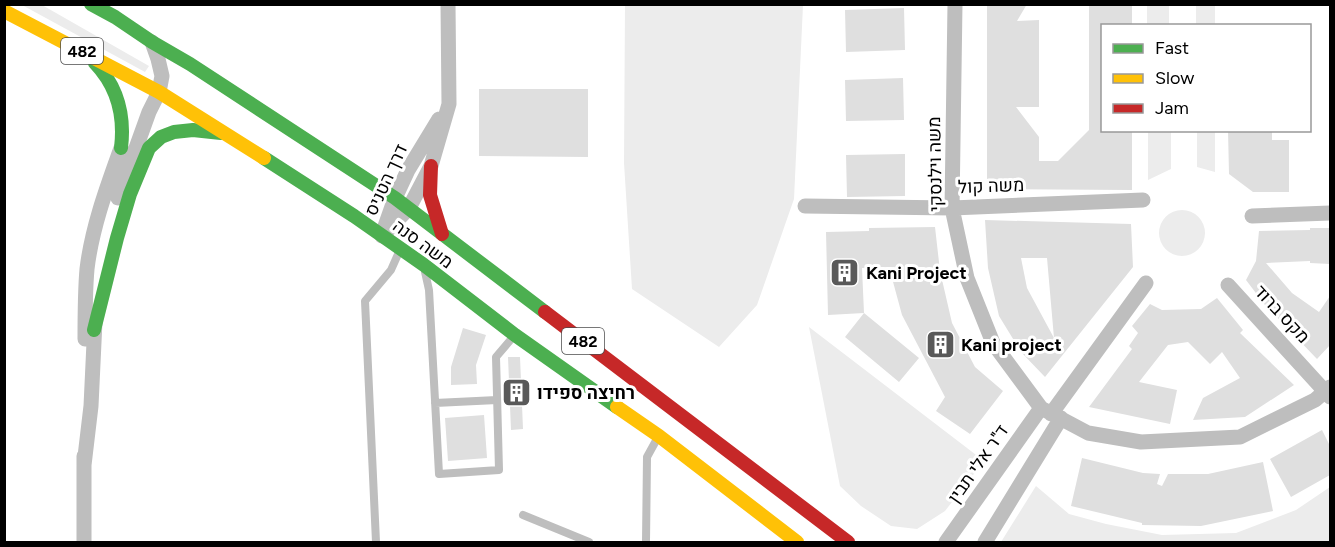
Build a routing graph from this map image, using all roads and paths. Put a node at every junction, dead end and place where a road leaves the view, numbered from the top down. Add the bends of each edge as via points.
1 (92, 4) edge
2 (97, 4) edge
3 (448, 4) edge
4 (955, 4) edge
5 (4, 11) edge
6 (115, 17) junction
7 (152, 42) junction
8 (86, 54) junction
9 (159, 92) junction
10 (449, 104) junction
11 (228, 134) junction
12 (315, 144) junction
13 (122, 148) joint
14 (431, 166) junction
15 (408, 170) junction
16 (395, 198) junction
17 (1143, 200) dead end
18 (805, 206) dead end
19 (409, 208) junction
20 (952, 208) junction
21 (1330, 213) edge
22 (1252, 216) dead end
23 (442, 234) junction
24 (382, 236) junction
25 (401, 248) junction
26 (424, 265) junction
27 (1146, 283) dead end
28 (1228, 285) dead end
29 (94, 330) junction
30 (515, 335) junction
31 (1329, 392) edge
32 (497, 400) junction
33 (435, 403) junction
34 (1051, 413) junction
35 (659, 436) junction
36 (84, 465) junction
37 (523, 515) dead end
38 (946, 542) edge
39 (84, 543) edge
40 (376, 543) edge
41 (589, 543) edge
42 (646, 543) edge
43 (797, 543) edge
44 (848, 543) edge
45 (985, 543) edge

1 - 6 main road, משה סנה / 482
2 - 6 lane
3 - 10 street, דרך הטניס
4 - 20 street, משה וילנסקי
5 - 8 main road, משה סנה / 482
6 - 7 main road, משה סנה / 482
7 - 9 street via 162,76
7 - 12 main road, משה סנה / 482
8 - 9 main road, משה סנה / 482
8 - 13 main road via 104,71 115,89 123,123
9 - 11 main road, משה סנה / 482
9 - 29 street via 113,212 99,275
10 - 14 street, דרך הטניס
10 - 15 street, דרך הטניס
11 - 24 main road, משה סנה / 482
11 - 29 main road via 193,129 174,132 149,147 130,194
12 - 15 street via 380,178 397,179
12 - 16 main road, משה סנה / 482
13 - 36 street via 100,209 87,267
14 - 19 street, דרך הטניס
14 - 23 main road via 430,195
15 - 16 street, דרך הטניס
16 - 19 main road, משה סנה / 482
16 - 24 street, דרך הטניס
17 - 20 street, משה קול
18 - 20 street, משה קול
19 - 23 main road, משה סנה / 482
19 - 24 street, דרך הטניס
20 - 34 street, משה וילנסקי via 967,278 993,344
21 - 22 street
23 - 44 main road, משה סנה / 482
24 - 25 main road, משה סנה / 482
25 - 26 main road, משה סנה / 482
25 - 40 lane via 391,270 365,301
26 - 30 main road, משה סנה / 482
26 - 33 lane
27 - 34 street, ד"ר אלי תבין
28 - 31 street, מקס ברוד
29 - 36 street
30 - 32 lane via 496,357
30 - 35 main road, משה סנה / 482
31 - 34 street via 1240,437 1141,442 1088,433
32 - 33 lane
32 - 33 lane via 499,470 439,474
34 - 38 street, ד"ר אלי תבין
34 - 45 street, ד"ר אלי תבין
35 - 42 lane via 647,457
35 - 43 main road, משה סנה / 482
36 - 39 street
37 - 41 lane

